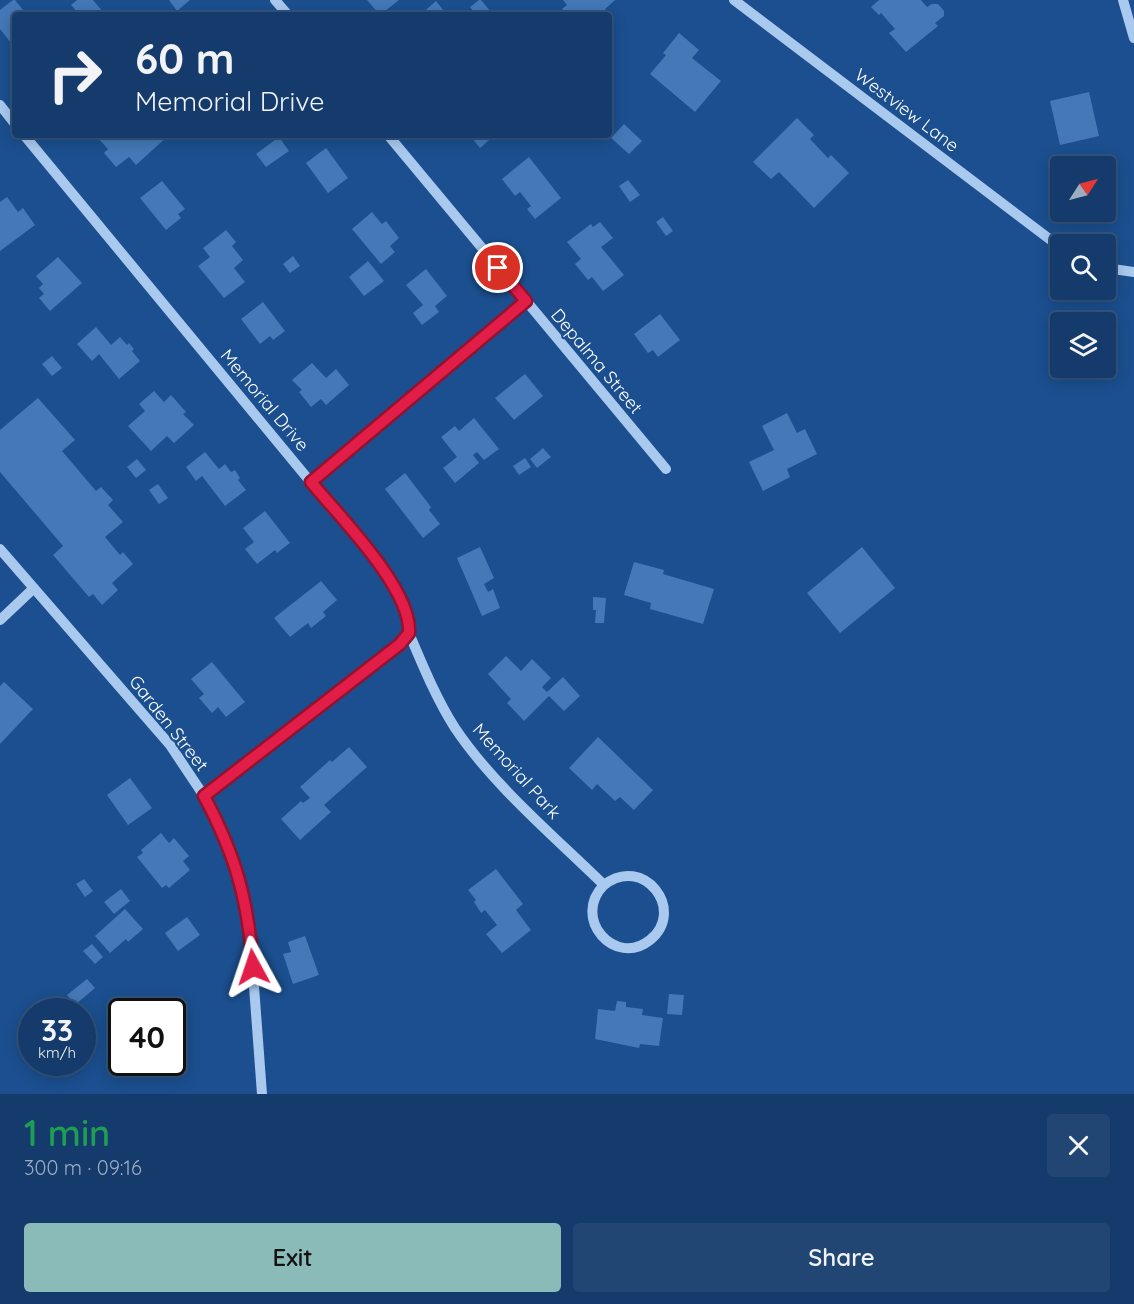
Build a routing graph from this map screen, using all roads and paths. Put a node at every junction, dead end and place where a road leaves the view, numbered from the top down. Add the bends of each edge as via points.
1 (275, 0) edge
2 (734, 0) edge
3 (1123, 0) edge
4 (285, 12) edge
5 (1134, 38) edge
6 (0, 105) edge
7 (12, 119) edge
8 (26, 138) edge
9 (390, 138) edge
10 (1050, 239) edge
11 (1116, 269) edge
12 (1134, 272) edge
13 (526, 301) junction
14 (666, 469) dead end
15 (311, 482) junction
16 (0, 549) edge
17 (34, 588) junction
18 (0, 620) edge
19 (409, 633) junction
20 (204, 796) junction
21 (604, 885) junction
22 (262, 1094) edge

1 - 4 street
2 - 10 street, Westview Lane
3 - 5 street
6 - 7 street
8 - 15 street, Memorial Drive
9 - 13 street, Depalma Street
11 - 12 street
13 - 14 street, Depalma Street
13 - 15 street
15 - 19 street, Memorial Drive via 393,585 406,611
16 - 17 street, Garden Street
17 - 18 street
17 - 20 street, Garden Street via 170,745
19 - 20 street via 400,644
19 - 21 street, Memorial Park via 433,690 468,746
20 - 22 street, Garden Street via 220,826 241,884 251,946
21 - 21 street via 629,876 654,887 664,913 653,938 628,948 604,938 592,915 594,898

